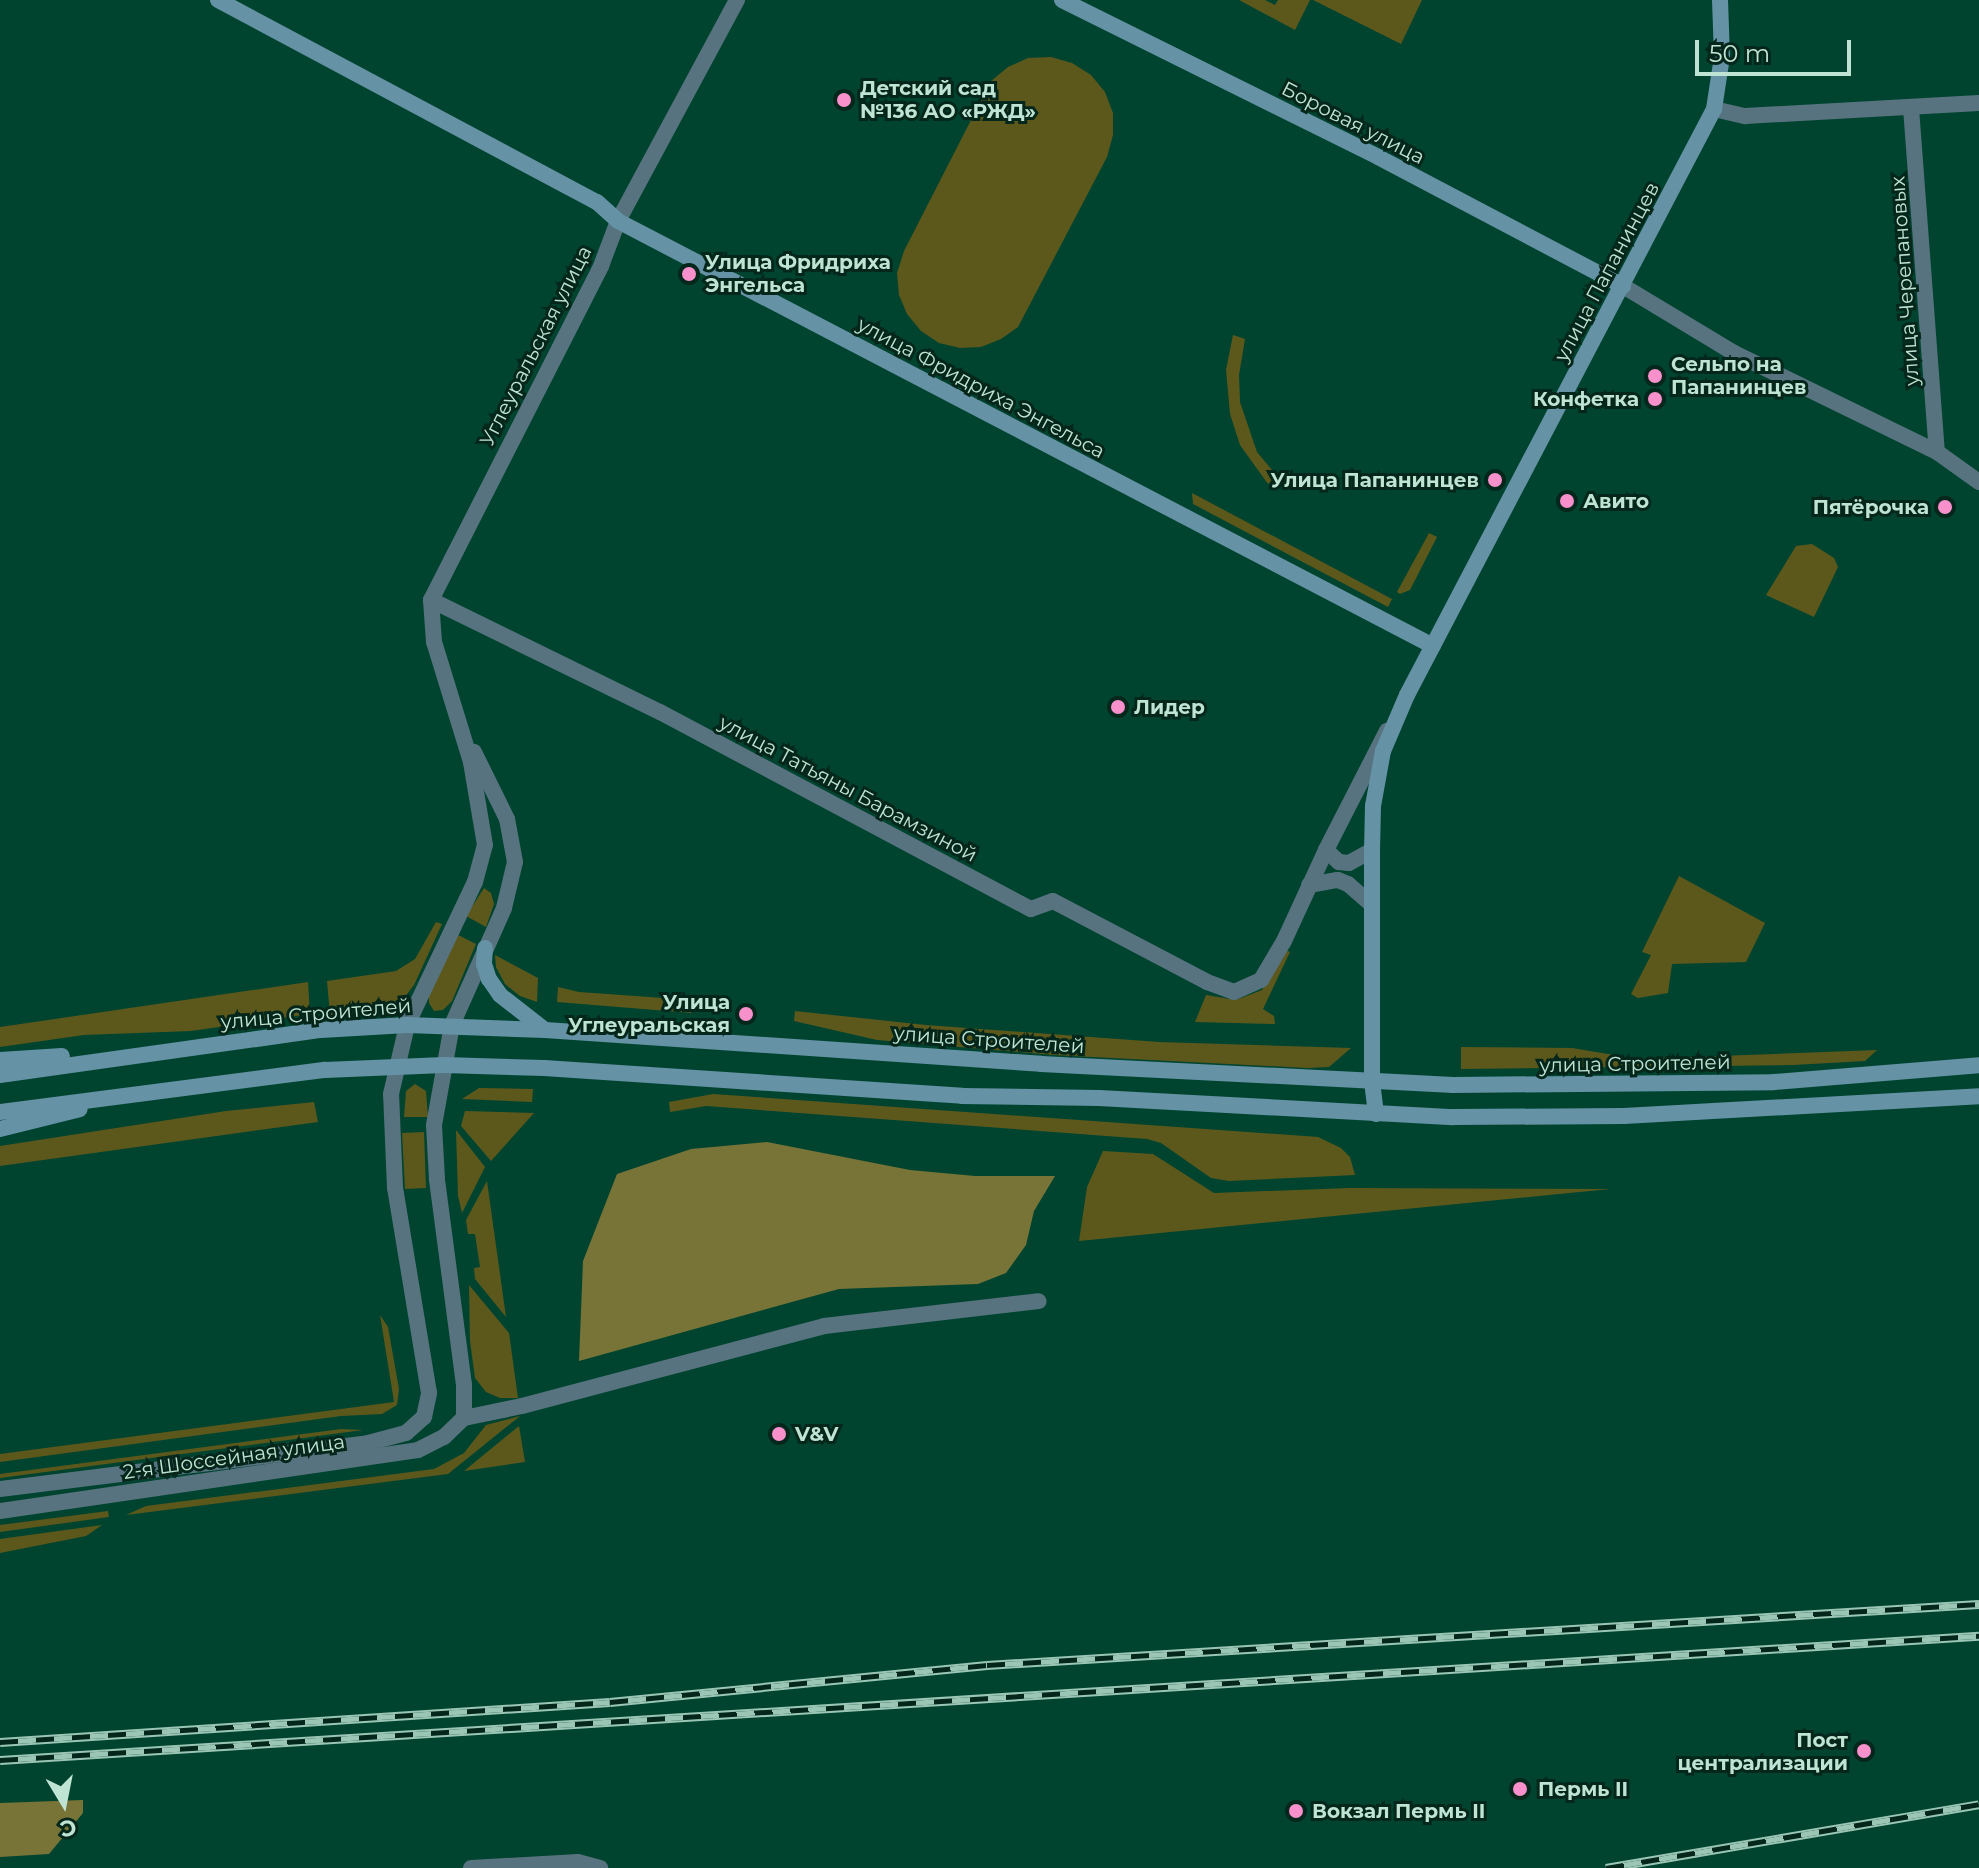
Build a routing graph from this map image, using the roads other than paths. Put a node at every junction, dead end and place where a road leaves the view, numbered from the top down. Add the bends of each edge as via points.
1 (218, 0) edge
2 (737, 0) edge
3 (1062, 0) edge
4 (1720, 0) edge
5 (1979, 103) edge
6 (1911, 108) junction
7 (1714, 109) junction
8 (618, 221) junction
9 (1623, 286) junction
10 (1937, 452) junction
11 (1979, 482) edge
12 (431, 600) junction
13 (1433, 646) junction
14 (1395, 720) junction
15 (458, 722) junction
16 (1326, 850) junction
17 (1372, 850) junction
18 (1309, 885) junction
19 (1372, 905) junction
20 (485, 948) junction
21 (1247, 989) joint
22 (407, 1025) junction
23 (452, 1025) junction
24 (545, 1030) junction
25 (167, 1049) junction
26 (0, 1060) edge
27 (444, 1065) junction
28 (1979, 1065) edge
29 (395, 1066) junction
30 (0, 1075) edge
31 (1372, 1081) junction
32 (175, 1087) junction
33 (1979, 1096) edge
34 (0, 1112) edge
35 (1376, 1114) junction
36 (0, 1129) edge
37 (1039, 1301) dead end
38 (464, 1418) junction
39 (0, 1489) edge
40 (0, 1511) edge
41 (471, 1868) edge
42 (600, 1868) edge

1 - 8 main road, улица Фридриха Энгельса via 597,202
2 - 8 street, Углеуральская улица
3 - 9 main road, Боровая улица
4 - 7 main road, улица Папанинцев via 1722,57
5 - 6 street
6 - 7 street via 1745,116
6 - 10 street, улица Черепановых
7 - 9 main road, улица Папанинцев
8 - 12 street, Углеуральская улица via 601,266
8 - 13 main road, улица Фридриха Энгельса
9 - 10 street via 1734,353
9 - 13 main road, улица Папанинцев
10 - 11 street
12 - 15 street via 434,642
12 - 21 street, улица Татьяны Барамзиной via 660,712 1031,909 1053,901 1207,982 1234,992
13 - 14 main road, улица Папанинцев
14 - 16 street, улица Папанинцев
14 - 17 main road, улица Папанинцев via 1377,776
15 - 20 street via 499,796 515,862 512,886
15 - 22 street via 471,762 485,845 475,882
16 - 17 street via 1339,862 1349,863
16 - 18 street, улица Папанинцев
17 - 19 main road, улица Папанинцев
18 - 19 street via 1338,880
18 - 21 street, улица Папанинцев via 1261,980
19 - 31 main road, улица Папанинцев
20 - 23 street
20 - 24 main road via 484,964 500,995
22 - 23 main road, улица Строителей
22 - 25 main road, улица Строителей
22 - 29 street
23 - 24 main road, улица Строителей
23 - 27 street
24 - 31 main road, улица Строителей
25 - 26 main road
25 - 30 main road, улица Строителей
27 - 29 main road
27 - 35 main road
27 - 38 street via 434,1125 436,1165
28 - 31 main road, улица Строителей via 1759,1082
29 - 32 main road
29 - 39 street via 395,1188 429,1393 424,1417 406,1433 368,1443
31 - 35 main road, улица Папанинцев
32 - 34 main road
32 - 36 main road
33 - 35 main road via 1624,1116
37 - 38 street via 824,1326
38 - 40 street, 2-я Шоссейная улица via 444,1437 418,1450
41 - 42 street via 578,1862

